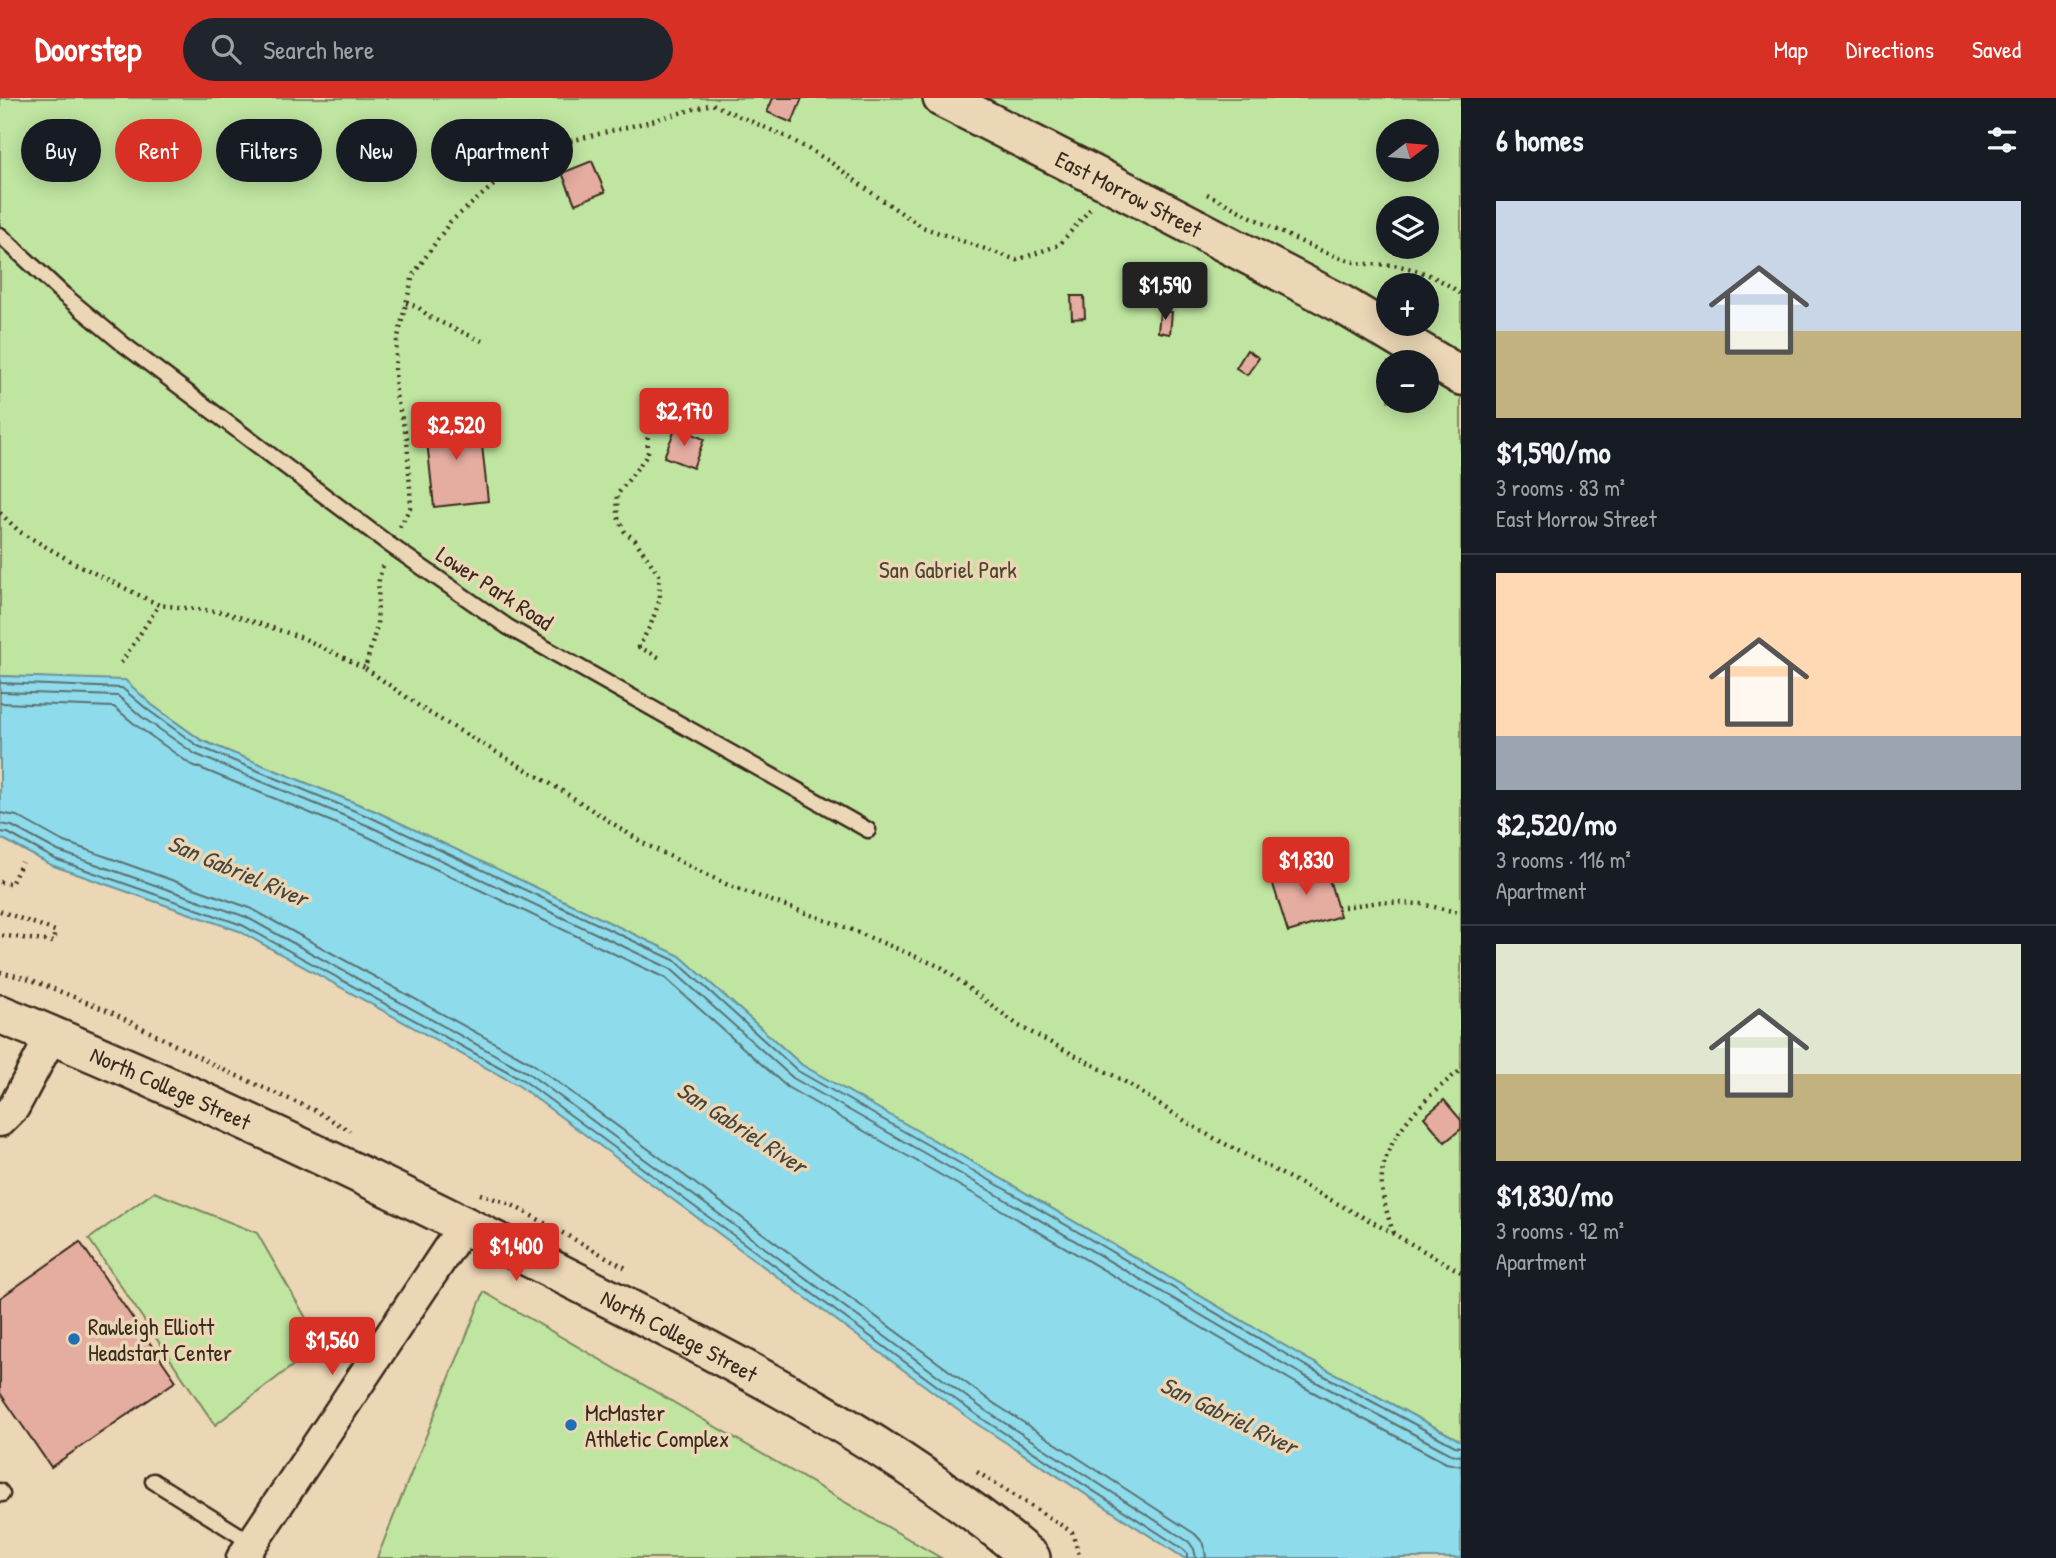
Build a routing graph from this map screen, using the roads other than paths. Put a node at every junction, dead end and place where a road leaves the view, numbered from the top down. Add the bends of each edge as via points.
1 (942, 98) edge
2 (0, 235) edge
3 (1461, 376) edge
4 (868, 830) dead end
5 (0, 1014) edge
6 (52, 1035) junction
7 (0, 1121) edge
8 (464, 1225) junction
9 (153, 1481) dead end
10 (247, 1550) edge
11 (1031, 1558) edge

1 - 3 street, East Morrow Street via 1338,302
2 - 4 lane, Lower Park Road via 123,344 390,545 508,627
5 - 6 street, North College Street
6 - 7 street via 14,1107
6 - 8 street, North College Street via 247,1120
8 - 10 street
8 - 11 street, North College Street via 806,1402 893,1454
9 - 10 lane

